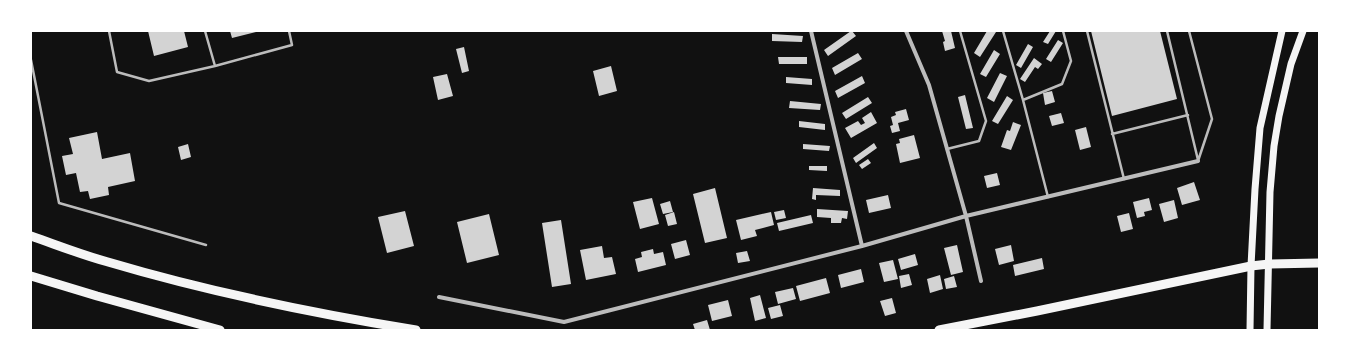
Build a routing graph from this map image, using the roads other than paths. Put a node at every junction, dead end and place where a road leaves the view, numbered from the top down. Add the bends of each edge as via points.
1 (109, 31) edge
2 (205, 31) edge
3 (289, 31) edge
4 (811, 31) edge
5 (906, 31) edge
6 (960, 31) edge
7 (1003, 31) edge
8 (1063, 31) edge
9 (1087, 31) edge
10 (1167, 31) edge
11 (1189, 31) edge
12 (1282, 31) edge
13 (1303, 31) edge
14 (31, 60) edge
15 (215, 66) junction
16 (1023, 100) junction
17 (1188, 115) junction
18 (1112, 134) junction
19 (947, 149) junction
20 (1198, 161) junction
21 (1124, 179) junction
22 (1048, 198) junction
23 (966, 216) junction
24 (31, 236) edge
25 (206, 245) dead end
26 (862, 246) junction
27 (1319, 263) edge
28 (1269, 264) junction
29 (1251, 266) junction
30 (31, 276) edge
31 (982, 281) dead end
32 (439, 297) dead end
33 (220, 330) edge
34 (416, 330) edge
35 (939, 330) edge
36 (1250, 330) edge
37 (1267, 330) edge

1 - 15 lane via 117,72 149,81
2 - 15 lane
3 - 15 lane via 292,45
4 - 26 street
5 - 19 street via 929,85
6 - 19 lane via 986,121 979,141
7 - 16 lane
8 - 16 lane via 1071,61 1062,84
9 - 18 lane
10 - 17 lane
11 - 20 lane via 1212,119
12 - 29 main road via 1260,128
13 - 28 main road via 1291,64 1274,146 1270,192
14 - 25 lane via 60,203
16 - 22 lane
17 - 18 lane
17 - 20 lane
18 - 21 lane
19 - 23 street
20 - 21 street
21 - 22 street
22 - 23 street
23 - 26 street
23 - 31 street
24 - 34 highway via 108,262 235,296
26 - 32 street via 564,322
27 - 28 highway
28 - 29 highway
28 - 37 main road
29 - 35 highway
29 - 36 main road
30 - 33 highway

